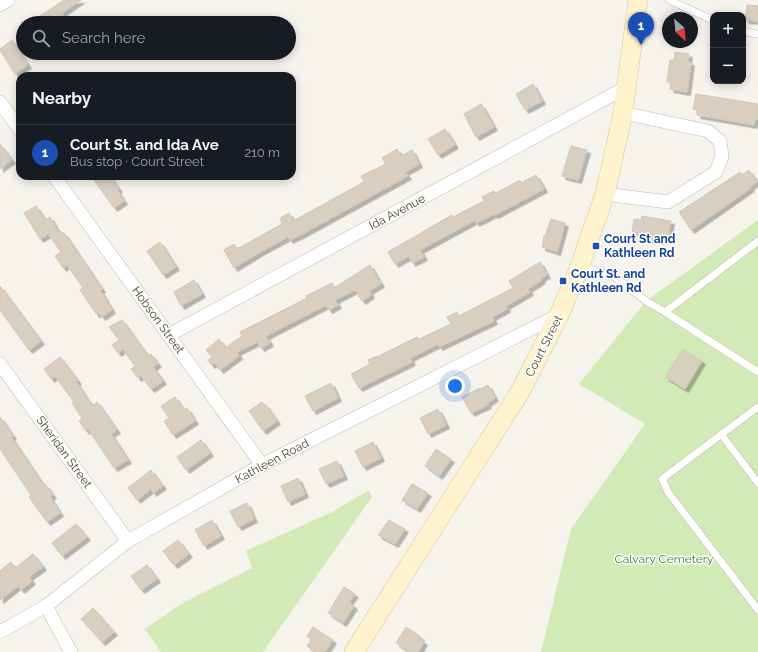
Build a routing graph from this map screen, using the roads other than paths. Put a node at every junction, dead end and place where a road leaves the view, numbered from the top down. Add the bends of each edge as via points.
1 (8, 0) edge
2 (638, 0) edge
3 (669, 0) edge
4 (0, 5) edge
5 (710, 19) edge
6 (746, 32) edge
7 (756, 34) dead end
8 (625, 88) junction
9 (0, 102) edge
10 (623, 113) junction
11 (16, 124) edge
12 (57, 180) edge
13 (605, 194) junction
14 (758, 241) edge
15 (580, 266) junction
16 (665, 312) junction
17 (559, 315) junction
18 (169, 335) junction
19 (0, 364) edge
20 (758, 372) edge
21 (5, 381) edge
22 (758, 407) edge
23 (721, 434) junction
24 (262, 465) junction
25 (758, 483) edge
26 (128, 541) junction
27 (46, 606) junction
28 (758, 610) edge
29 (0, 632) edge
30 (71, 652) edge
31 (354, 652) edge

1 - 4 street
2 - 8 street, Court Street
3 - 5 lane
6 - 7 lane
8 - 10 street, Court Street
8 - 18 street, Ida Avenue
9 - 11 street
10 - 13 street, Court Street
10 - 13 street via 708,131 720,141 722,156 716,172 668,202
12 - 18 street, Hobson Street
13 - 15 street, Court Street
14 - 16 lane
15 - 16 lane via 615,277
15 - 17 street, Court Street
16 - 20 lane
17 - 24 street, Kathleen Road
17 - 31 street, Court Street via 520,392
18 - 24 street, Hobson Street
19 - 21 street, Sheridan Street
21 - 26 street, Sheridan Street
22 - 23 lane
23 - 25 lane
23 - 28 lane via 662,479 668,492
24 - 26 street, Kathleen Road
26 - 27 street, Kathleen Road
27 - 29 street, Kathleen Road
27 - 30 street

